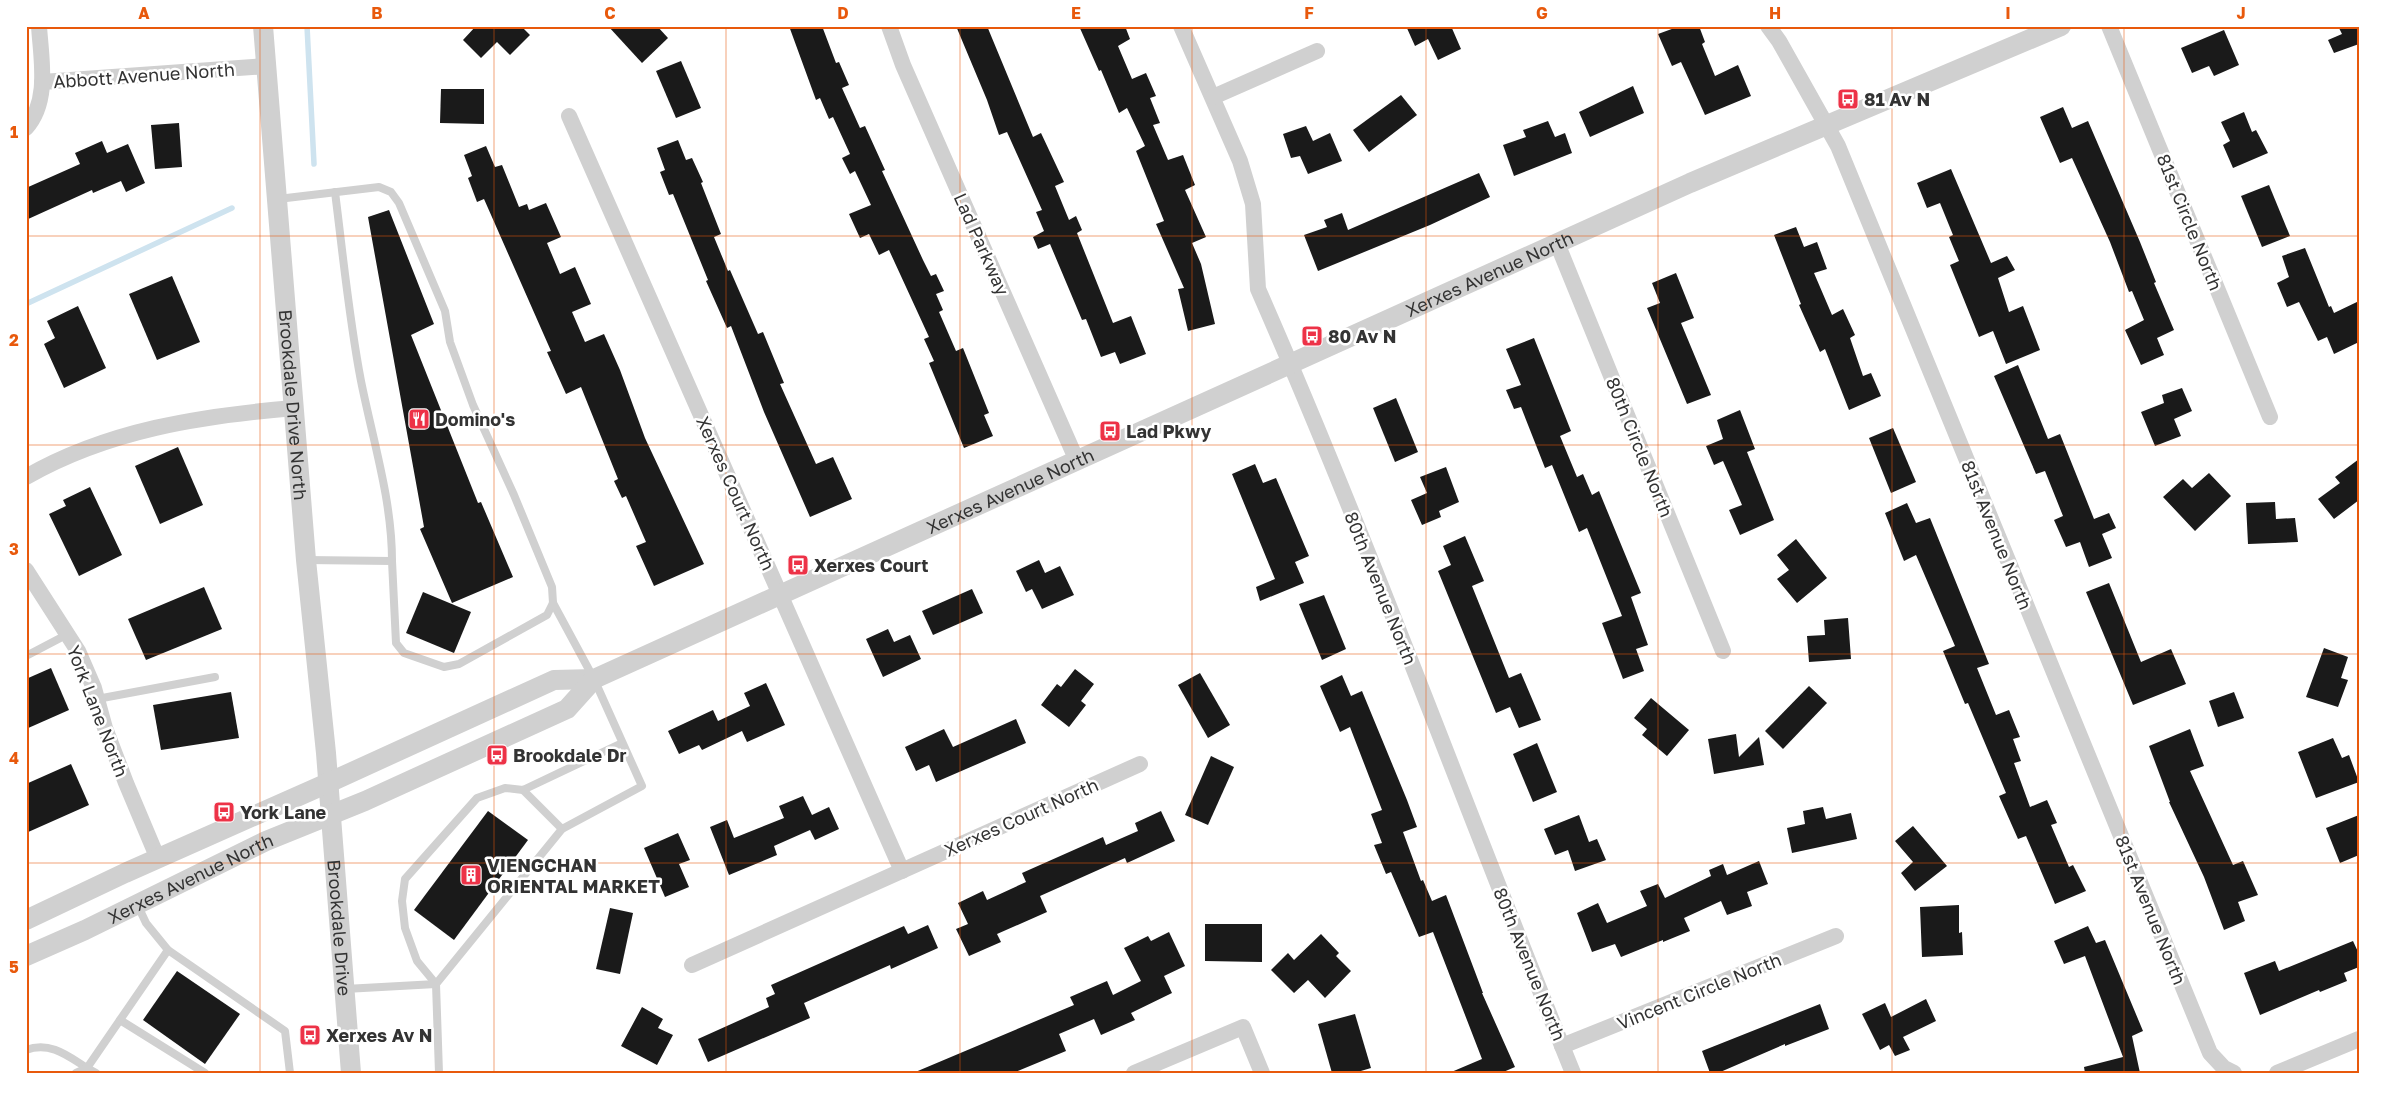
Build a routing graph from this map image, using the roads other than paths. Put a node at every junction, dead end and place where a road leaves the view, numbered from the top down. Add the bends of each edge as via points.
1 (39, 26) edge
2 (262, 26) edge
3 (889, 26) edge
4 (1181, 26) edge
5 (1768, 26) edge
6 (2060, 26) edge
7 (2109, 26) edge
8 (1317, 51) dead end
9 (266, 66) junction
10 (42, 82) junction
11 (1213, 97) junction
12 (569, 116) dead end
13 (1828, 124) junction
14 (26, 128) edge
15 (335, 192) junction
16 (276, 200) junction
17 (1557, 243) junction
18 (1291, 364) junction
19 (294, 408) junction
20 (2270, 417) dead end
21 (1077, 460) junction
22 (26, 477) edge
23 (306, 560) junction
24 (392, 561) junction
25 (26, 570) edge
26 (781, 594) junction
27 (553, 603) junction
28 (68, 634) junction
29 (1723, 651) dead end
30 (26, 656) edge
31 (214, 677) dead end
32 (594, 679) junction
33 (97, 699) junction
34 (622, 743) junction
35 (1140, 764) dead end
36 (328, 783) junction
37 (523, 790) junction
38 (330, 815) junction
39 (562, 829) junction
40 (158, 859) junction
41 (902, 871) junction
42 (137, 904) junction
43 (26, 920) edge
44 (1836, 936) dead end
45 (168, 950) junction
46 (26, 956) edge
47 (692, 965) dead end
48 (436, 984) junction
49 (344, 989) junction
50 (120, 1020) junction
51 (2359, 1039) edge
52 (1562, 1046) junction
53 (26, 1050) edge
54 (87, 1068) junction
55 (76, 1073) edge
56 (96, 1073) edge
57 (205, 1073) edge
58 (290, 1073) edge
59 (351, 1073) edge
60 (439, 1073) edge
61 (1134, 1073) edge
62 (1262, 1073) edge
63 (1573, 1073) edge
64 (2234, 1073) edge
65 (2277, 1073) edge

1 - 10 street
2 - 9 street, Brookdale Drive North
3 - 21 street, Lad Parkway via 903,65
4 - 11 street, 80th Avenue North
5 - 13 street, 81st Avenue North
6 - 13 street, Xerxes Avenue North
7 - 20 street, 81st Circle North
8 - 11 street
9 - 10 street, Abbott Avenue North
9 - 16 street, Brookdale Drive North
10 - 14 street, Abbott Avenue North via 40,103
11 - 18 street, 80th Avenue North via 1240,161 1253,204 1258,289
12 - 26 street, Xerxes Court North
13 - 17 street, Xerxes Avenue North
13 - 64 street, 81st Avenue North via 2210,1053 2224,1068
15 - 16 lane
15 - 24 lane via 350,315 386,489
15 - 27 lane via 379,187 391,192 399,203 446,312 450,342 473,405 552,587
16 - 19 street, Brookdale Drive North
17 - 18 street, Xerxes Avenue North
17 - 29 street, 80th Circle North
18 - 21 street, Xerxes Avenue North
18 - 52 street, 80th Avenue North
19 - 22 street via 198,418 143,430 89,447
19 - 23 street, Brookdale Drive North
21 - 26 street, Xerxes Avenue North
23 - 24 lane
23 - 36 street, Brookdale Drive North
24 - 27 lane via 396,643 404,653 444,667 459,664 547,615
25 - 28 street, York Lane North
26 - 32 street, Xerxes Avenue North
26 - 41 street, Xerxes Court North
27 - 32 lane
28 - 30 lane
28 - 33 street, York Lane North
31 - 33 lane
32 - 34 lane
32 - 36 street, Xerxes Avenue North via 554,680
32 - 38 street, Xerxes Avenue North via 567,709
33 - 40 street, York Lane North via 122,774
34 - 37 lane
34 - 39 lane via 642,786
35 - 41 street, Xerxes Court North
36 - 38 street, Brookdale Drive
36 - 40 street, Xerxes Avenue North
37 - 39 lane
37 - 48 lane via 504,788 477,798 405,879 402,901 405,928 417,960
38 - 42 street, Xerxes Avenue North via 266,841
38 - 49 street, Brookdale Drive
39 - 48 lane
40 - 43 street, Xerxes Avenue North
41 - 47 street, Xerxes Court North
42 - 45 lane via 146,923
42 - 46 street, Xerxes Avenue North
44 - 52 street, Vincent Circle North
45 - 50 lane
45 - 58 lane via 285,1031
48 - 49 lane
48 - 60 lane
49 - 59 street, Brookdale Drive
50 - 54 lane
50 - 57 lane
51 - 65 street
52 - 63 street, 80th Avenue North
53 - 54 lane via 58,1049
54 - 55 lane
54 - 56 lane
61 - 62 street via 1243,1027

